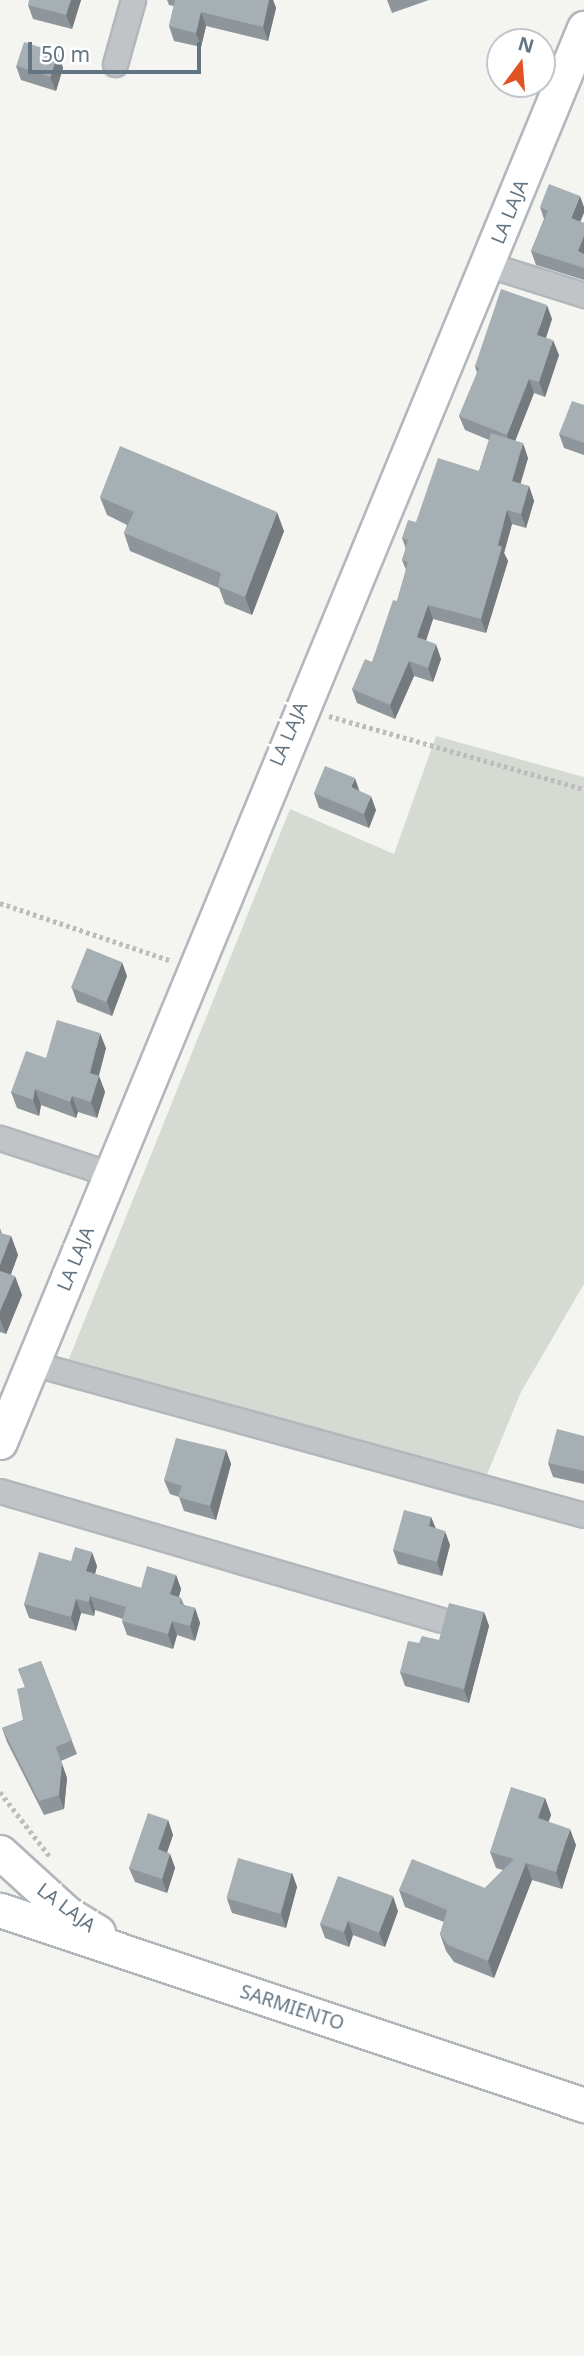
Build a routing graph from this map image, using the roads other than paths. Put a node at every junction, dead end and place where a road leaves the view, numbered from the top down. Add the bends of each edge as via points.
1 (133, 0) edge
2 (584, 29) edge
3 (115, 64) dead end
4 (489, 265) junction
5 (584, 295) edge
6 (0, 1138) edge
7 (110, 1174) junction
8 (35, 1364) junction
9 (0, 1442) edge
10 (0, 1491) edge
11 (584, 1515) edge
12 (440, 1620) dead end
13 (0, 1852) edge
14 (0, 1910) edge
15 (137, 1957) junction
16 (584, 2105) edge

1 - 3 street
2 - 4 main road, LA LAJA
4 - 5 street
4 - 7 main road, LA LAJA via 302,704
6 - 7 street
7 - 8 main road, LA LAJA
8 - 9 main road, LA LAJA
8 - 11 street
10 - 12 street
13 - 15 main road, LA LAJA via 68,1913
14 - 15 main road, SARMIENTO
15 - 16 main road, SARMIENTO

